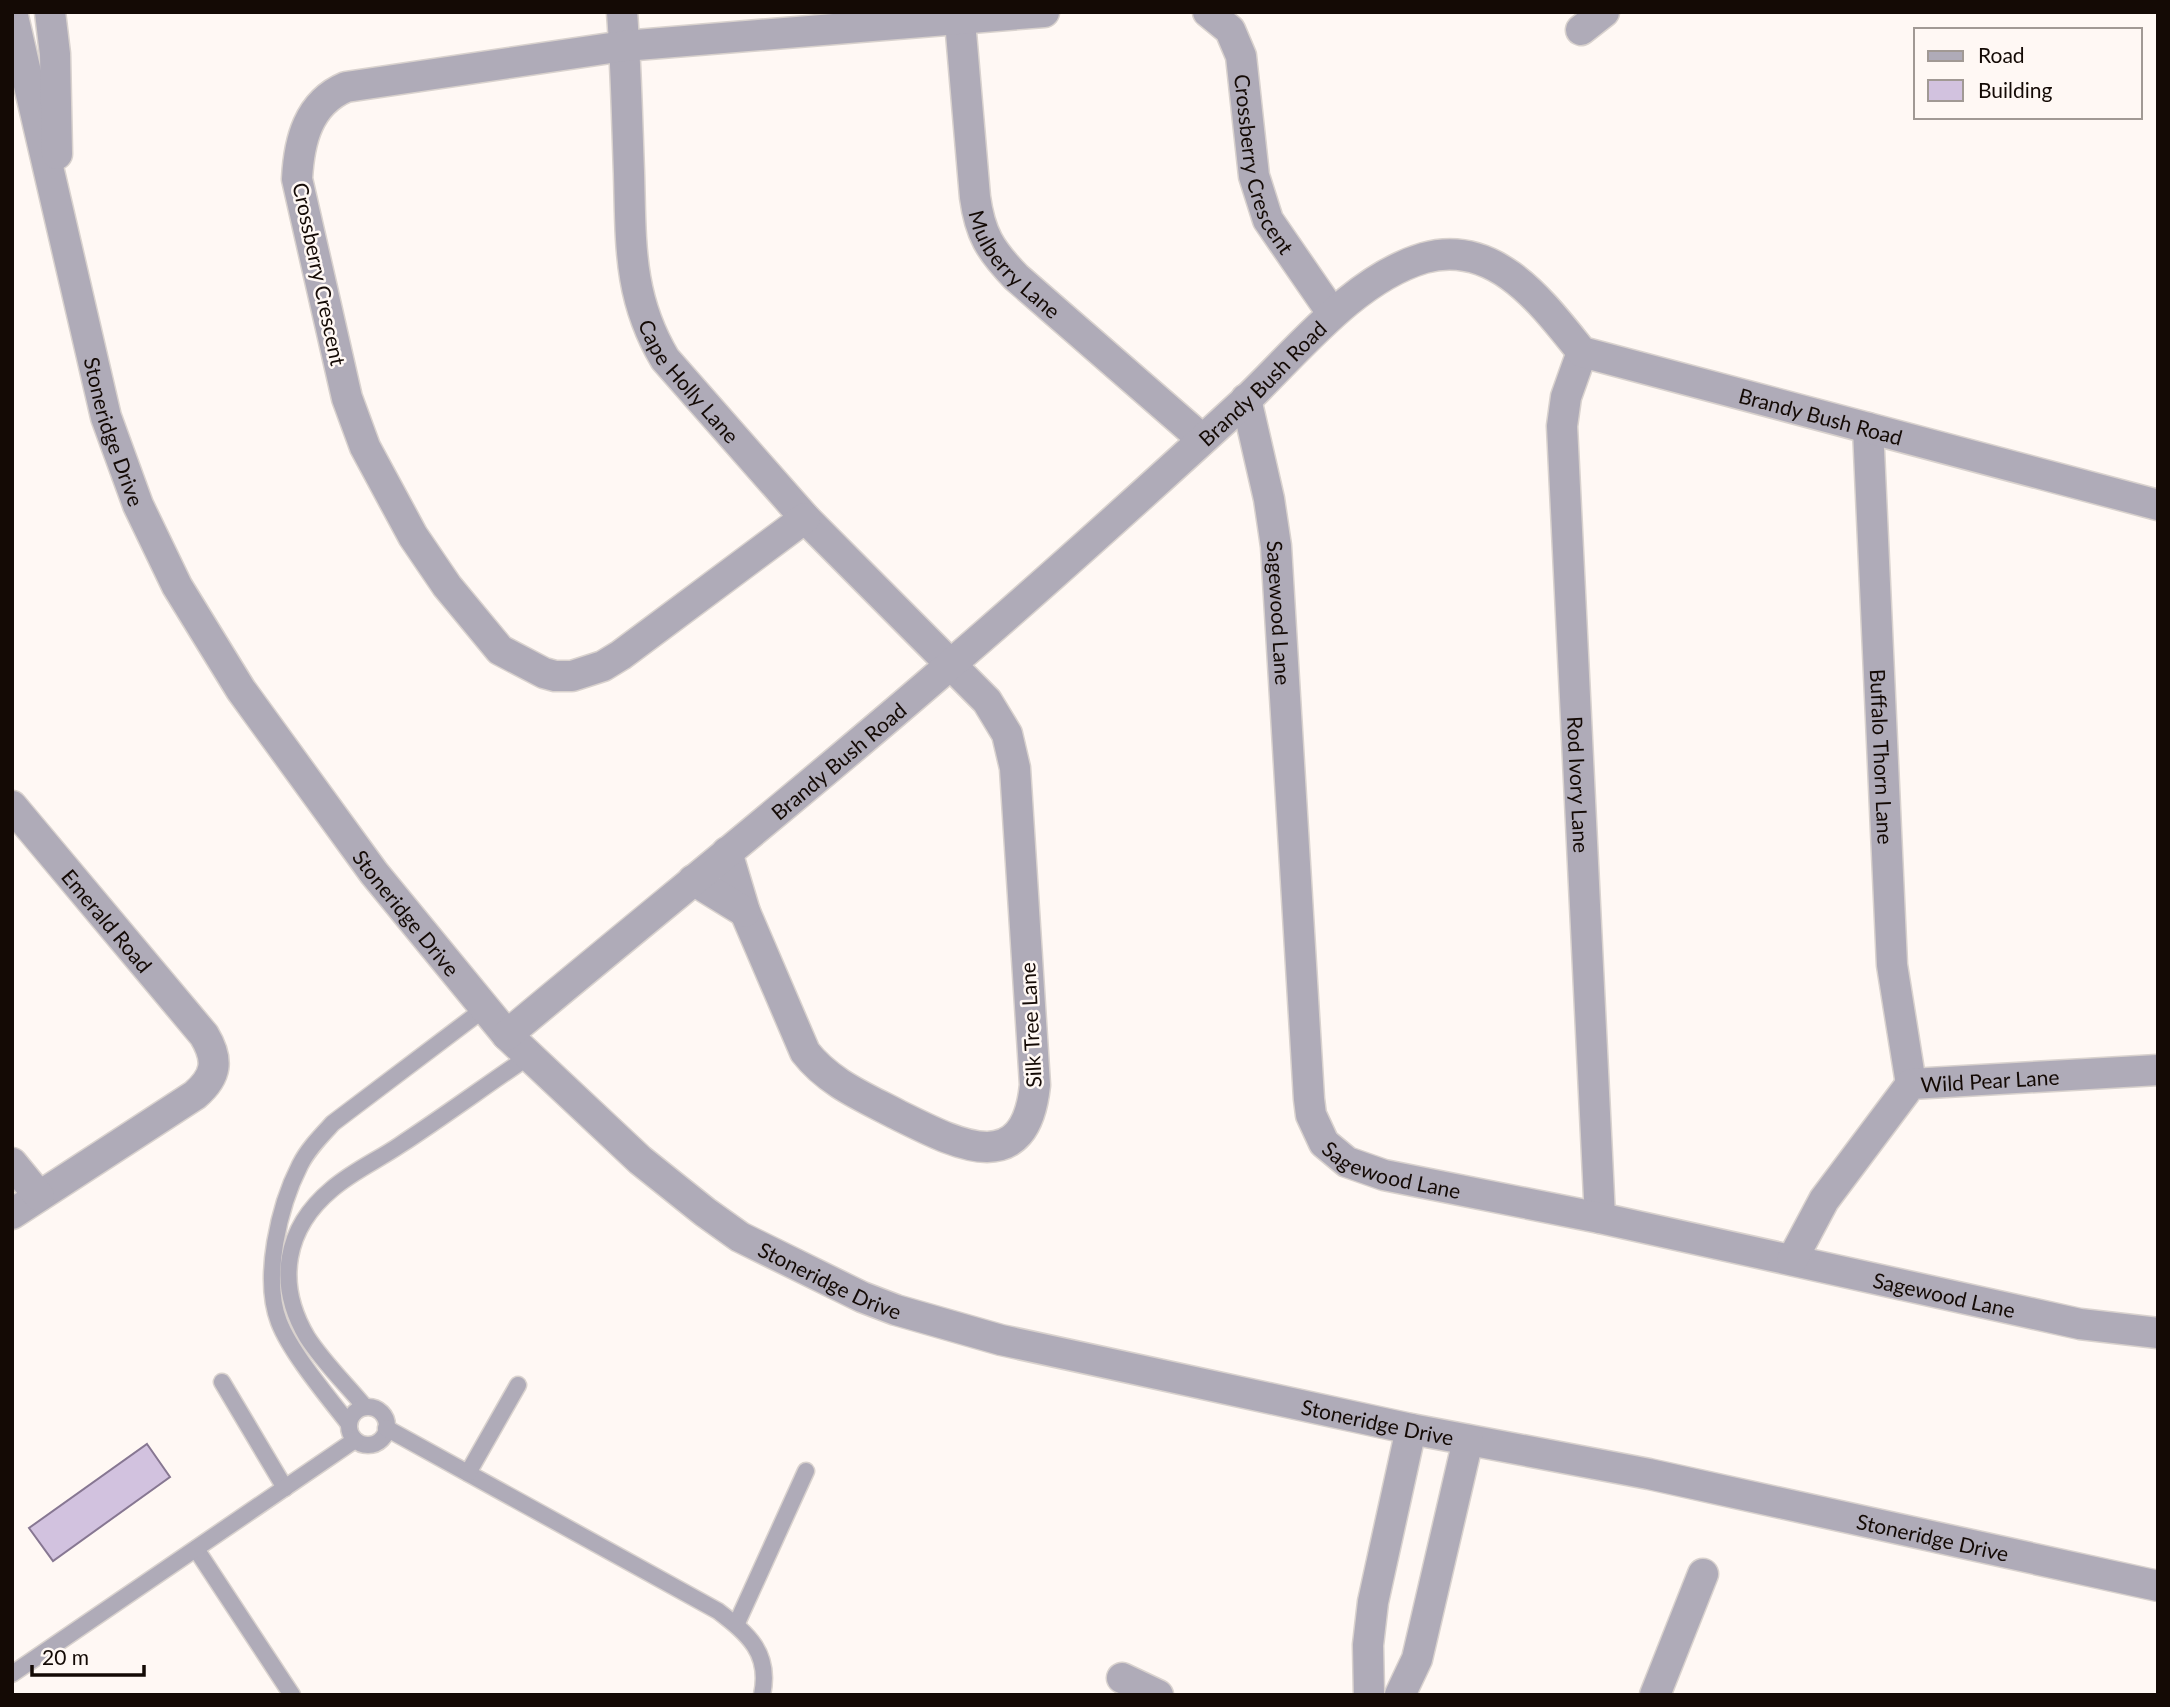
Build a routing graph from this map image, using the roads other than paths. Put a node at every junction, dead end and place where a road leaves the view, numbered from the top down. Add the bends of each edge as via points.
1 (12, 12) edge
2 (50, 12) edge
3 (622, 12) edge
4 (1044, 12) edge
5 (1208, 12) edge
6 (960, 20) junction
7 (624, 46) junction
8 (57, 210) junction
9 (1332, 313) junction
10 (1582, 352) junction
11 (1246, 399) junction
12 (1868, 428) junction
13 (1202, 439) junction
14 (2158, 505) edge
15 (805, 518) junction
16 (950, 665) junction
17 (12, 806) edge
18 (727, 852) junction
19 (693, 880) junction
20 (745, 912) junction
21 (484, 1009) junction
22 (507, 1035) junction
23 (528, 1057) junction
24 (2158, 1070) edge
25 (1911, 1084) junction
26 (12, 1163) edge
27 (39, 1196) junction
28 (12, 1214) edge
29 (1600, 1218) junction
30 (1792, 1260) junction
31 (2158, 1334) edge
32 (222, 1382) dead end
33 (519, 1385) dead end
34 (365, 1407) junction
35 (386, 1428) junction
36 (1411, 1429) junction
37 (352, 1432) junction
38 (1468, 1440) junction
39 (806, 1471) dead end
40 (468, 1473) junction
41 (285, 1488) junction
42 (196, 1549) junction
43 (1703, 1574) dead end
44 (2158, 1586) edge
45 (736, 1625) junction
46 (12, 1674) edge
47 (1122, 1678) dead end
48 (292, 1695) edge
49 (762, 1695) edge
50 (1158, 1695) edge
51 (1369, 1695) edge
52 (1400, 1695) edge
53 (1655, 1695) edge

1 - 8 street, Stoneridge Drive
2 - 8 street, Stoneridge Drive via 55,54
3 - 7 street, Cape Holly Lane
4 - 6 street, Crossberry Crescent
5 - 9 street, Crossberry Crescent via 1230,30 1241,56 1254,176 1268,220
6 - 7 street, Crossberry Crescent
6 - 13 street, Mulberry Lane via 975,197 984,237 1016,277
7 - 15 street, Cape Holly Lane via 632,266 643,315 665,359
7 - 15 street, Crossberry Crescent via 346,87 323,100 313,113 300,148 297,179 347,398 365,447 413,536 485,634 500,650 555,676 589,671 621,656
8 - 21 street, Stoneridge Drive via 106,417 138,505 177,586 249,701 374,873
9 - 10 street, Brandy Bush Road via 1406,265 1447,254 1467,256 1497,266 1522,285
9 - 11 street, Brandy Bush Road
10 - 12 street, Brandy Bush Road
10 - 29 street, Rod Ivory Lane via 1566,397 1562,426
11 - 13 street, Brandy Bush Road
11 - 29 street, Sagewood Lane via 1276,546 1309,1099 1315,1127 1333,1152 1363,1169
12 - 14 street, Brandy Bush Road
12 - 25 street, Buffalo Thorn Lane via 1892,965
13 - 16 street, Brandy Bush Road
15 - 16 street, Cape Holly Lane
16 - 18 street, Brandy Bush Road
16 - 20 street, Silk Tree Lane via 988,701 1012,749 1035,1085 1028,1119 1018,1134 992,1147 964,1145 827,1076 805,1052
17 - 27 street, Emerald Road via 204,1035 214,1060 208,1084 195,1095
18 - 19 street, Brandy Bush Road
18 - 20 street, Silk Tree Lane
19 - 20 street
19 - 22 street, Brandy Bush Road
21 - 22 street, Stoneridge Drive
21 - 37 lane via 333,1123 300,1163 287,1194 273,1274 279,1324
22 - 23 street, Stoneridge Drive
23 - 34 lane via 333,1188 309,1210 295,1234 288,1286 296,1314 307,1337
23 - 36 street, Stoneridge Drive via 640,1160 705,1212 740,1237 862,1297 1001,1340
24 - 25 street, Wild Pear Lane
25 - 30 street, Wild Pear Lane via 1824,1200
26 - 27 street
27 - 28 street
29 - 30 street, Sagewood Lane
30 - 31 street, Sagewood Lane via 2080,1324
32 - 41 lane
33 - 40 lane
34 - 35 lane via 380,1413
34 - 37 lane via 351,1416
35 - 37 lane via 384,1436 370,1445
35 - 40 lane
36 - 38 street, Stoneridge Drive
36 - 51 street via 1373,1602
37 - 41 lane
38 - 44 street, Stoneridge Drive via 1649,1474
38 - 52 street via 1417,1659
39 - 45 lane
40 - 45 lane
41 - 42 lane
42 - 46 lane
42 - 48 lane
43 - 53 street
45 - 49 lane via 762,1659
47 - 50 street

